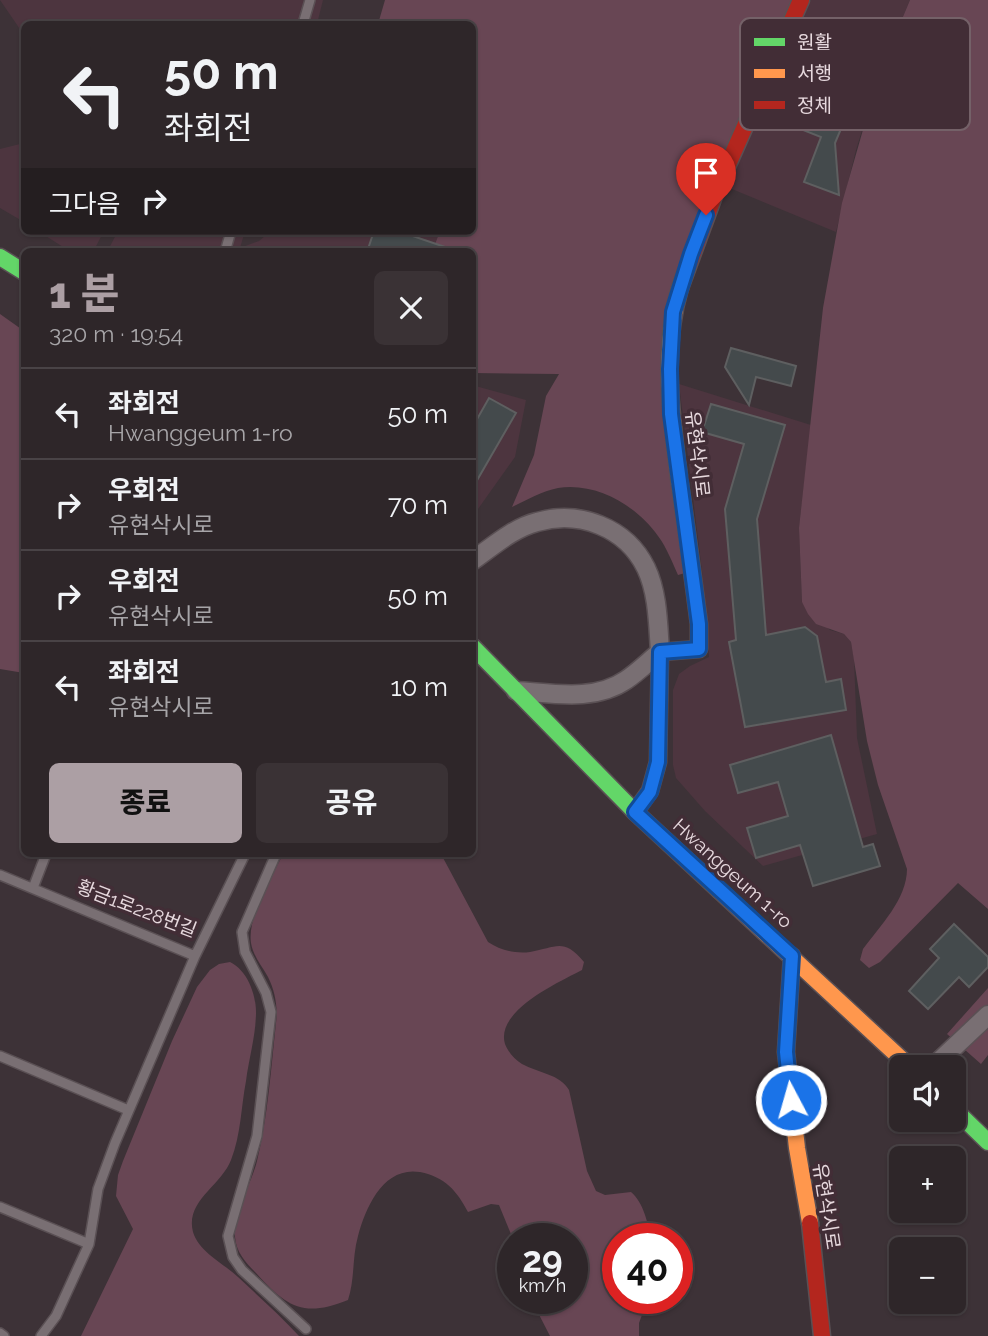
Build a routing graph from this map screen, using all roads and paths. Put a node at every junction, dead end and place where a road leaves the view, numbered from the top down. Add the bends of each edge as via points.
1 (310, 0) edge
2 (801, 0) edge
3 (793, 18) edge
4 (304, 21) edge
5 (743, 130) edge
6 (0, 257) edge
7 (21, 270) edge
8 (476, 558) edge
9 (476, 650) edge
10 (660, 652) junction
11 (516, 691) junction
12 (635, 812) junction
13 (45, 857) edge
14 (244, 857) edge
15 (275, 857) edge
16 (0, 875) edge
17 (33, 888) junction
18 (195, 956) junction
19 (792, 956) junction
20 (988, 1015) edge
21 (897, 1055) edge
22 (946, 1055) edge
23 (0, 1056) edge
24 (128, 1110) junction
25 (966, 1121) edge
26 (988, 1142) edge
27 (0, 1207) edge
28 (89, 1244) junction
29 (306, 1329) dead end
30 (41, 1336) edge
31 (822, 1336) edge

1 - 4 lane
2 - 3 street, 유현삭시로
5 - 10 street, 유현삭시로 via 691,254 673,312 671,414 699,649
6 - 7 street
8 - 10 street via 535,522 582,518 604,526 620,536 646,567 657,610
9 - 11 street, Hwanggeum 1-ro
10 - 11 street via 606,690 588,694
10 - 12 street via 658,762 650,792
11 - 12 street, Hwanggeum 1-ro
12 - 19 street, Hwanggeum 1-ro
13 - 17 lane
14 - 18 lane, 황금1로228번길
15 - 29 lane via 242,932 245,952 271,1012 257,1136 228,1236 242,1270
16 - 17 lane, 황금1로228번길
17 - 18 lane, 황금1로228번길
18 - 24 lane
19 - 21 street, Hwanggeum 1-ro
19 - 31 street, 유현삭시로 via 786,1052
20 - 22 street
23 - 24 lane
24 - 28 lane via 97,1189
25 - 26 street
27 - 28 lane
28 - 30 lane via 56,1316

